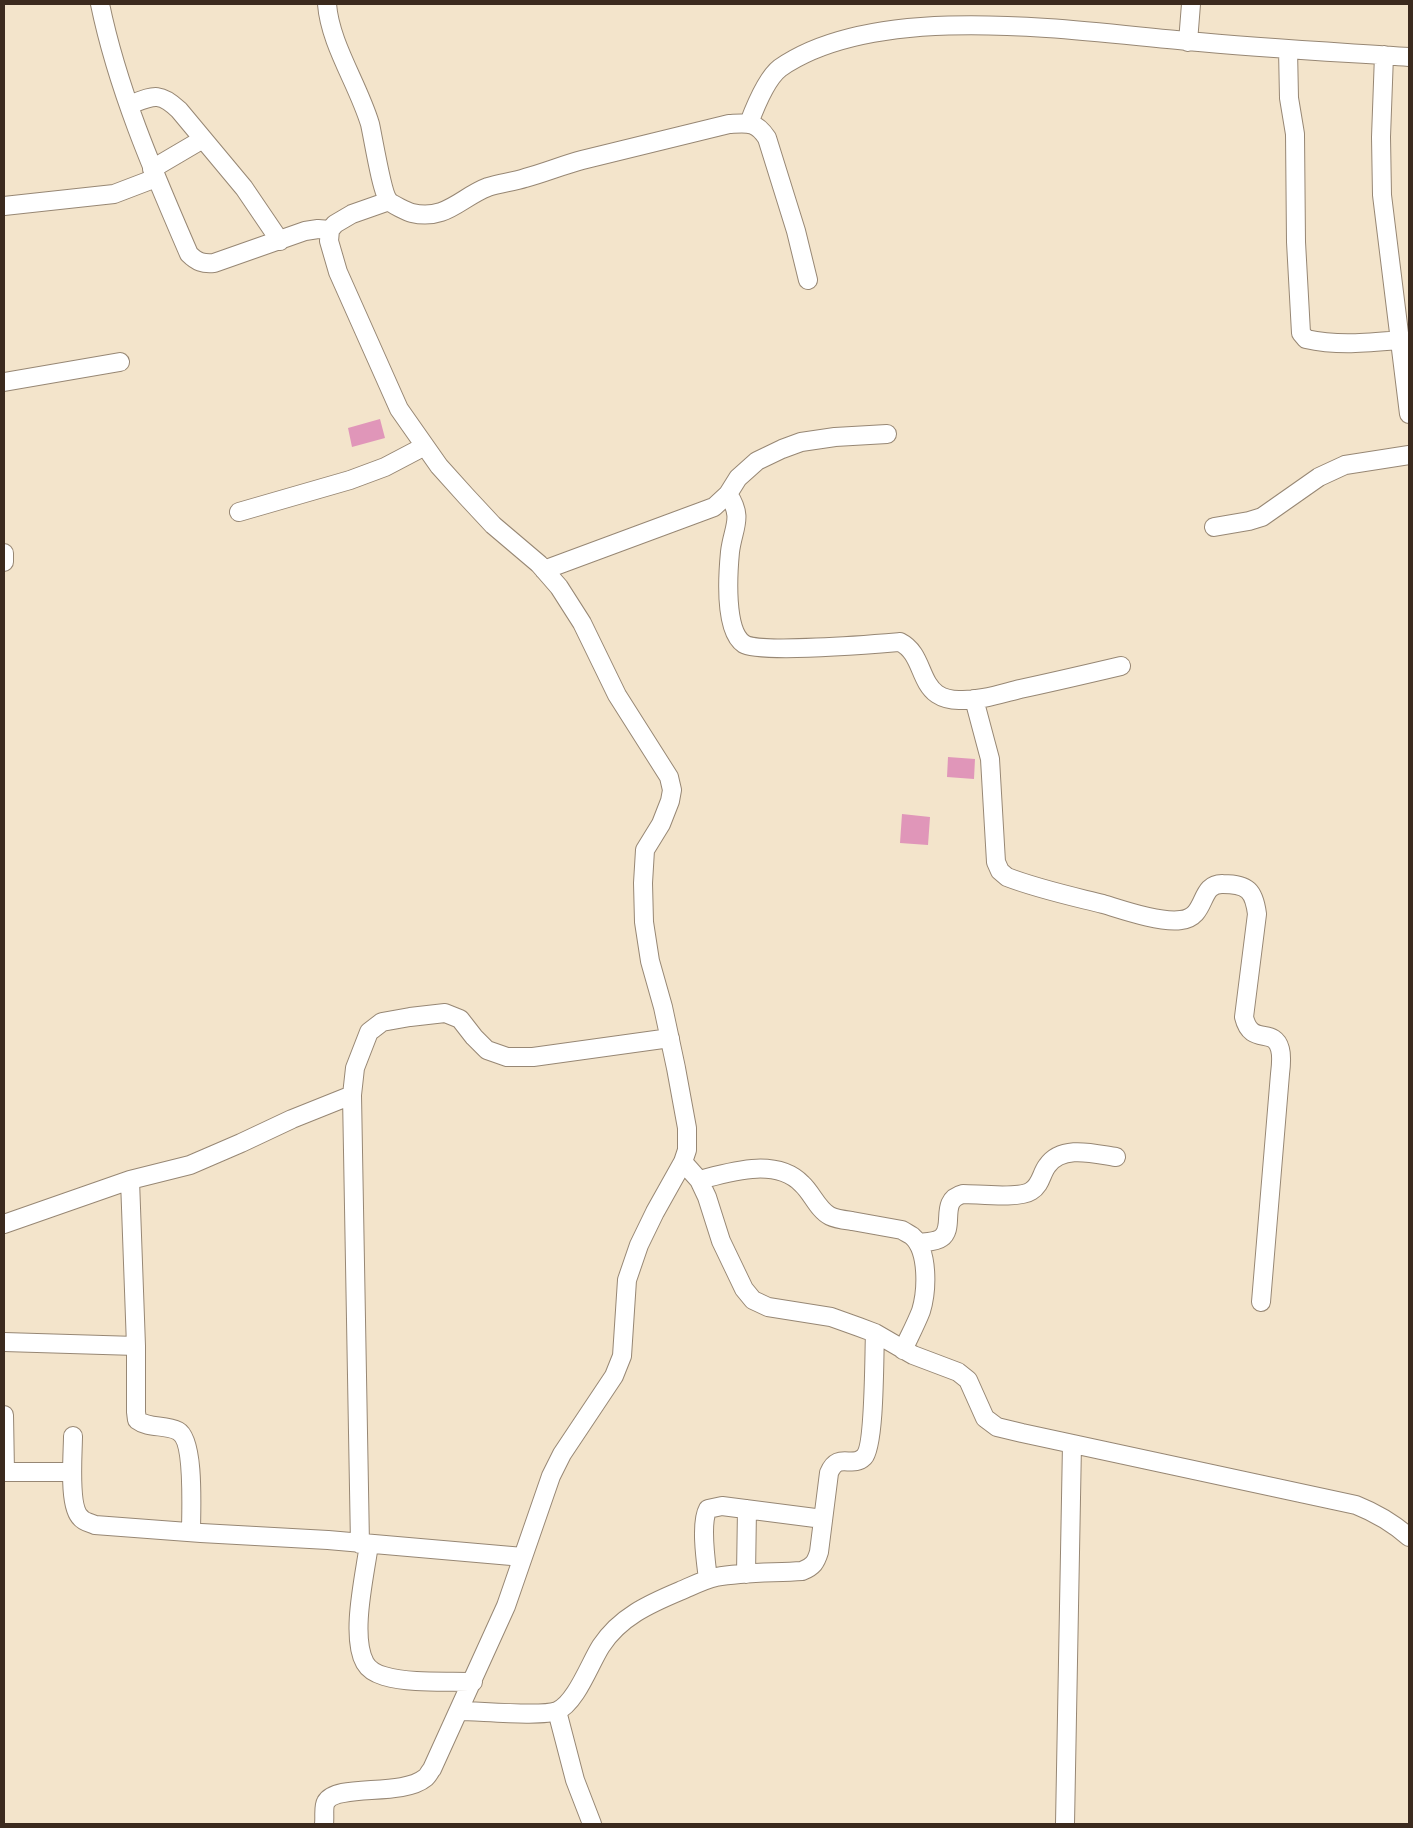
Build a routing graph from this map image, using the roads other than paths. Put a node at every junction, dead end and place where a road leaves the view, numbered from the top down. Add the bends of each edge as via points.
1 (100, 4) edge
2 (327, 4) edge
3 (1191, 4) edge
4 (1188, 42) junction
5 (1288, 48) junction
6 (1384, 55) junction
7 (1409, 57) edge
8 (129, 105) junction
9 (749, 123) junction
10 (203, 139) junction
11 (154, 174) junction
12 (389, 201) junction
13 (4, 206) edge
14 (330, 230) junction
15 (280, 241) junction
16 (808, 280) dead end
17 (1399, 340) junction
18 (120, 362) dead end
19 (4, 382) edge
20 (1409, 414) edge
21 (887, 434) dead end
22 (425, 446) junction
23 (1409, 455) edge
24 (728, 494) junction
25 (240, 512) dead end
26 (1214, 527) dead end
27 (4, 553) edge
28 (4, 562) edge
29 (544, 570) junction
30 (1121, 666) dead end
31 (974, 699) junction
32 (670, 1038) junction
33 (352, 1095) junction
34 (1116, 1157) dead end
35 (683, 1162) junction
36 (130, 1180) junction
37 (699, 1180) junction
38 (4, 1224) edge
39 (918, 1243) junction
40 (1261, 1302) dead end
41 (875, 1333) junction
42 (4, 1342) edge
43 (136, 1346) junction
44 (903, 1350) junction
45 (4, 1415) edge
46 (73, 1436) dead end
47 (1072, 1444) junction
48 (5, 1472) edge
49 (72, 1472) junction
50 (747, 1509) junction
51 (823, 1519) junction
52 (191, 1532) junction
53 (1409, 1537) edge
54 (364, 1544) junction
55 (523, 1557) junction
56 (746, 1574) junction
57 (708, 1579) junction
58 (473, 1682) junction
59 (459, 1711) junction
60 (557, 1711) junction
61 (324, 1824) edge
62 (592, 1824) edge
63 (1065, 1824) edge

1 - 8 street via 109,47
2 - 12 street via 335,39 370,124
3 - 4 street
4 - 5 street
4 - 9 street via 1034,27 897,26 851,35 805,52 778,69 758,99
5 - 6 street
5 - 17 street via 1288,98 1295,134 1301,333 1306,339 1330,343
6 - 7 street
6 - 17 street via 1382,185
8 - 10 street via 158,96 169,100
8 - 11 street
9 - 12 street via 729,124 580,161 490,187 474,193 458,206 430,214 411,213
9 - 16 street via 761,128 767,138
10 - 11 street
10 - 15 street via 244,188
11 - 13 street via 114,194
11 - 15 street via 189,254 196,261 214,263
12 - 14 street via 352,214
14 - 15 street via 305,231
14 - 22 street via 329,241 338,272 363,329 399,408
17 - 20 street
18 - 19 street
21 - 24 street via 835,437 801,442 782,449 757,461 738,478
22 - 25 street via 385,467 350,480
22 - 29 street via 493,525
23 - 26 street via 1345,465 1320,477 1262,517
24 - 29 street via 714,507
24 - 31 street via 737,510 731,544 730,616 732,628 743,644 750,647 843,647 900,642 908,646 937,694 958,700
27 - 28 street
29 - 32 street via 582,623 617,695 669,777 670,801 645,850 643,883 650,961
30 - 31 street
31 - 40 street via 990,759 996,862 1007,877 1148,917 1180,920 1198,912 1213,885 1234,884 1253,893 1258,914 1244,1016 1250,1032 1271,1037 1281,1051
32 - 33 street via 533,1057 507,1057 487,1050 460,1019 445,1013 401,1018 382,1022 369,1032 355,1068
32 - 35 street via 687,1128 687,1150
33 - 36 street via 190,1165
33 - 54 street
34 - 39 street via 1081,1152 1054,1158 1032,1191 1021,1195 956,1195 950,1205 944,1235 940,1239
35 - 37 street
35 - 55 street via 639,1245 627,1280 622,1356 614,1376 562,1454
36 - 38 street
36 - 43 street
37 - 39 street via 751,1169 784,1173 807,1188 831,1217 902,1230
37 - 41 street via 721,1241 744,1289 753,1300 768,1307 831,1317
39 - 44 street via 925,1269 924,1295 921,1311
41 - 44 street
41 - 51 street via 868,1449 865,1457 856,1461 833,1464
42 - 43 street
43 - 52 street via 137,1420 144,1425 178,1431 185,1437 190,1455
44 - 47 street via 958,1372 968,1380 985,1418 997,1427
45 - 48 street
46 - 49 street
47 - 53 street via 1356,1505 1374,1512
47 - 63 street
48 - 49 street
49 - 52 street via 74,1510 82,1520
50 - 51 street
50 - 56 street
50 - 57 street via 713,1507 705,1514
51 - 56 street via 819,1552 810,1568
52 - 54 street
54 - 55 street
54 - 58 street via 359,1643 371,1670 406,1680
55 - 58 street
56 - 57 street
57 - 60 street via 647,1604 612,1630 568,1704
58 - 59 street
59 - 60 street via 541,1714
59 - 61 street via 425,1778 393,1789 336,1793 325,1803
60 - 62 street

